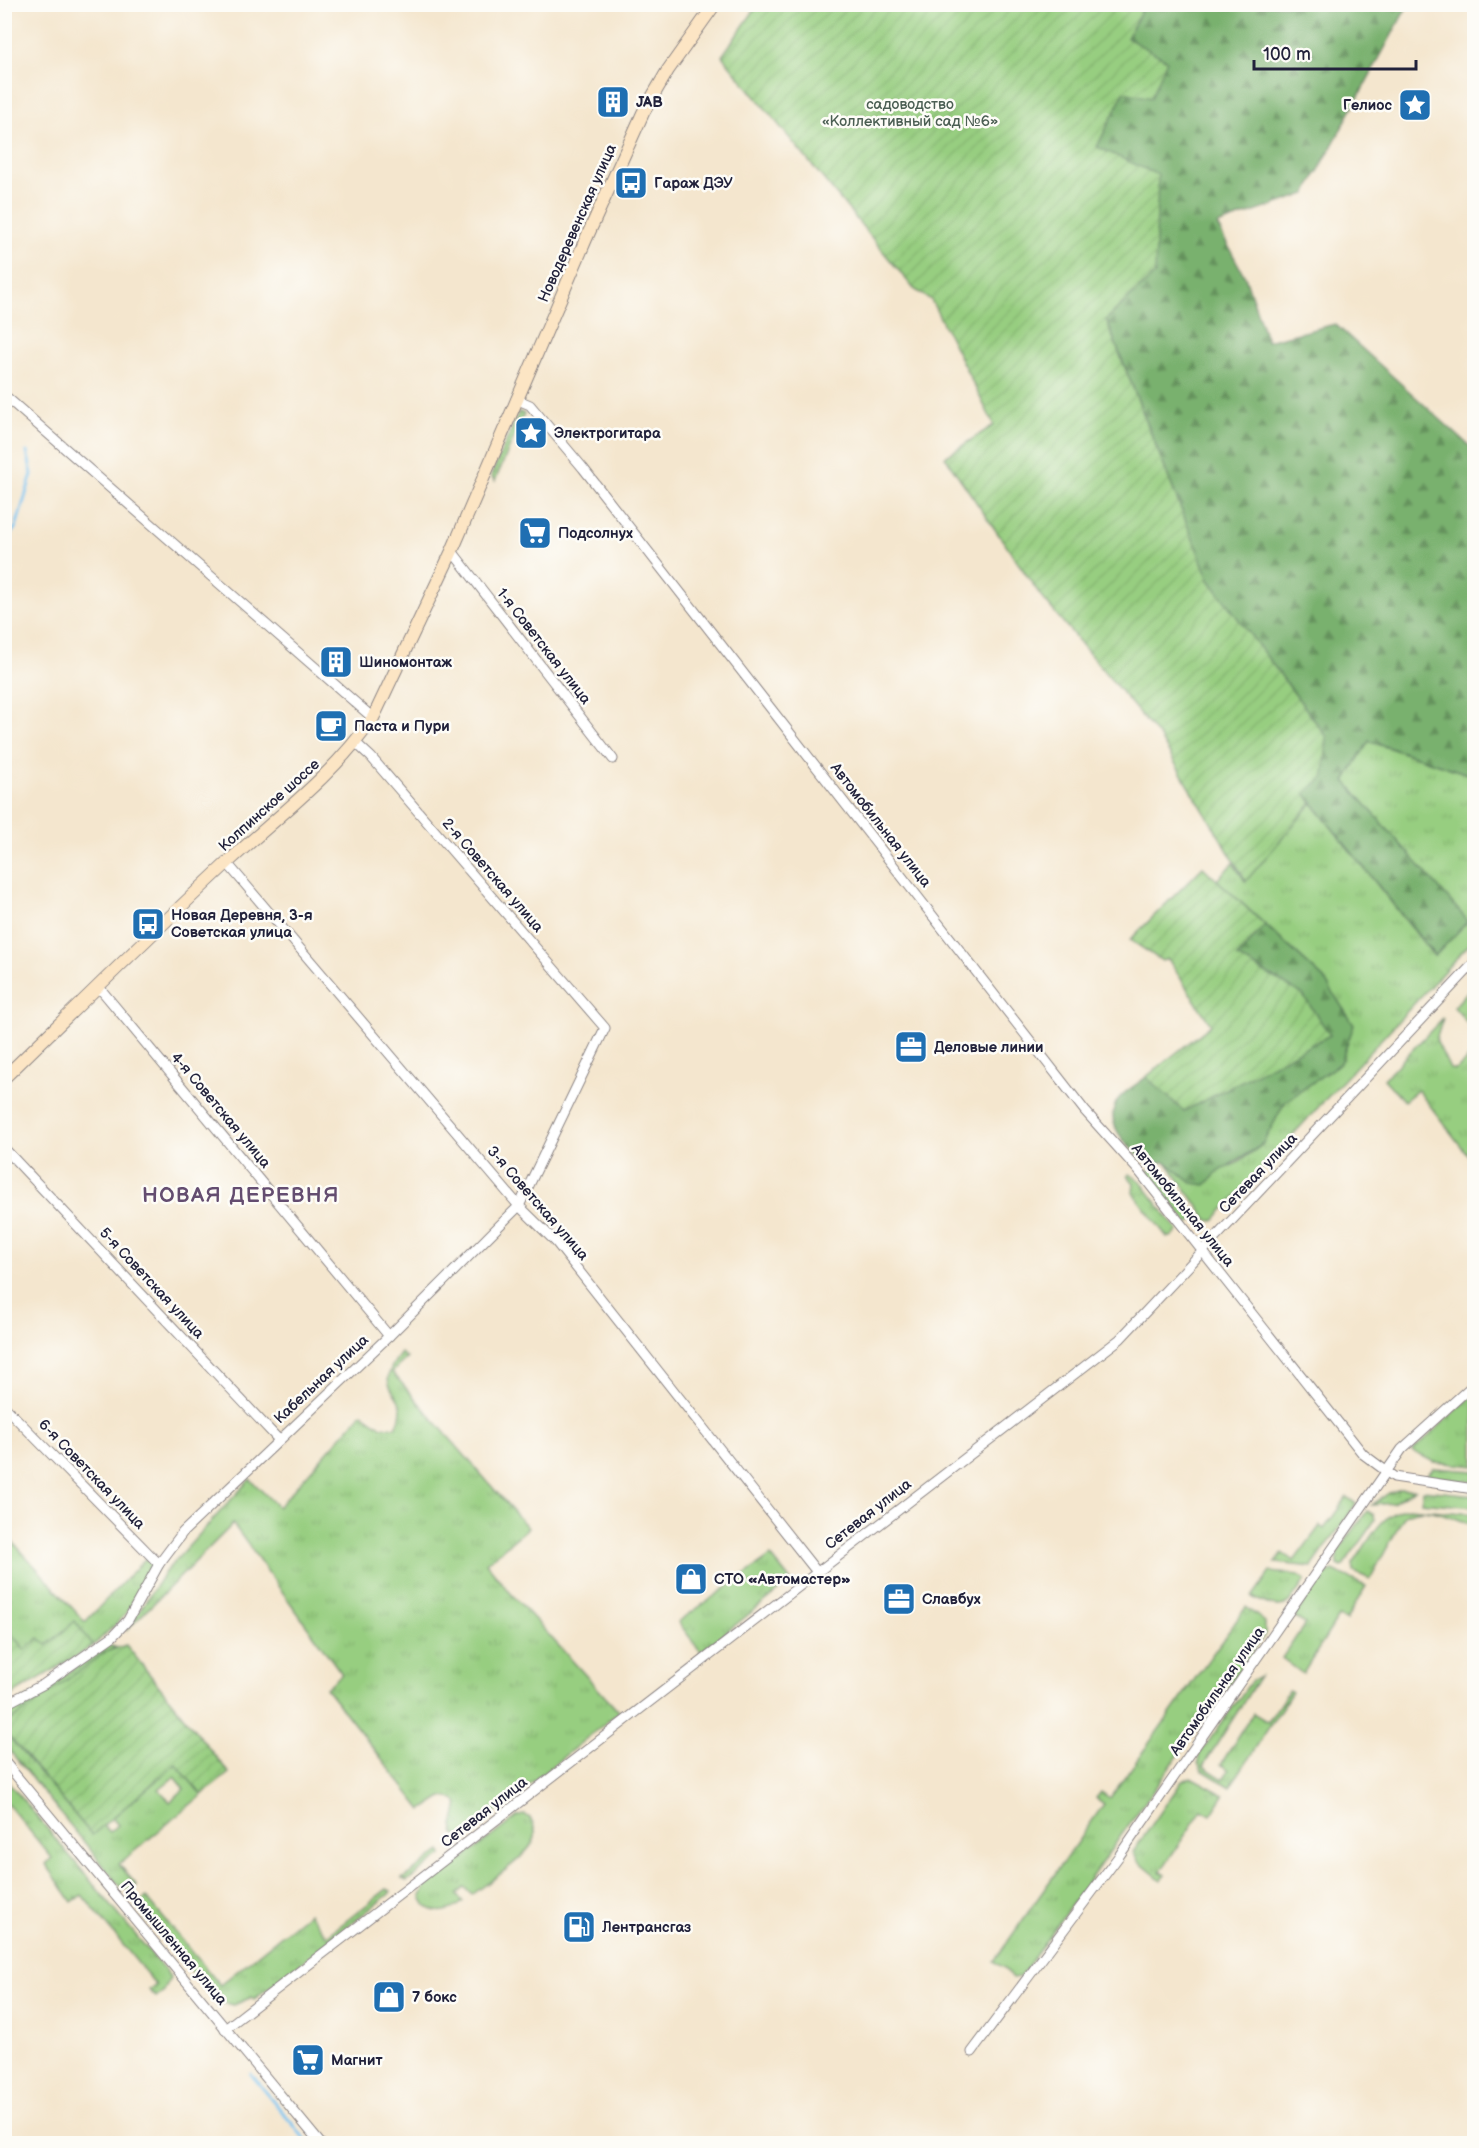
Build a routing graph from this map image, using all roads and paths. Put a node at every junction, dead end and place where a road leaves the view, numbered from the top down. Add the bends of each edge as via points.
1 (715, 4) edge
2 (4, 395) edge
3 (516, 399) junction
4 (452, 551) junction
5 (373, 718) junction
6 (356, 743) junction
7 (614, 759) dead end
8 (227, 863) junction
9 (1474, 963) edge
10 (98, 986) junction
11 (605, 1028) joint
12 (4, 1078) edge
13 (4, 1148) edge
14 (519, 1206) junction
15 (1203, 1253) junction
16 (389, 1336) junction
17 (1474, 1384) edge
18 (4, 1406) edge
19 (278, 1439) junction
20 (1386, 1472) junction
21 (1474, 1489) edge
22 (159, 1564) junction
23 (817, 1572) junction
24 (4, 1705) edge
25 (4, 1761) edge
26 (225, 2028) junction
27 (972, 2052) dead end
28 (321, 2144) edge

1 - 3 main road, Новодеревенская улица via 643,113
2 - 5 street
3 - 4 main road, Колпинское шоссе
3 - 15 street, Автомобильная улица via 530,405 583,468 1085,1111
4 - 5 main road, Колпинское шоссе
4 - 7 street, 1-я Советская улица
5 - 6 main road, Колпинское шоссе
6 - 8 main road, Колпинское шоссе
6 - 11 street, 2-я Советская улица
8 - 10 main road, Колпинское шоссе
8 - 14 street, 3-я Советская улица
9 - 15 street, Сетевая улица
10 - 12 main road, Колпинское шоссе
10 - 16 street, 4-я Советская улица
11 - 14 street, Кабельная улица
13 - 19 street, 5-я Советская улица
14 - 16 street, Кабельная улица
14 - 23 street, 3-я Советская улица via 556,1242
15 - 20 street, Автомобильная улица via 1363,1454
15 - 23 street, Сетевая улица via 1120,1339
16 - 19 street, Кабельная улица
17 - 20 street via 1402,1449
18 - 22 street, 6-я Советская улица
19 - 22 street, Кабельная улица via 190,1525
20 - 21 street via 1394,1478
20 - 27 street, Автомобильная улица via 1119,1856
22 - 24 street, Кабельная улица via 128,1620 113,1636 44,1684
23 - 26 street, Сетевая улица
25 - 26 street, Промышленная улица
26 - 28 street, Промышленная улица

